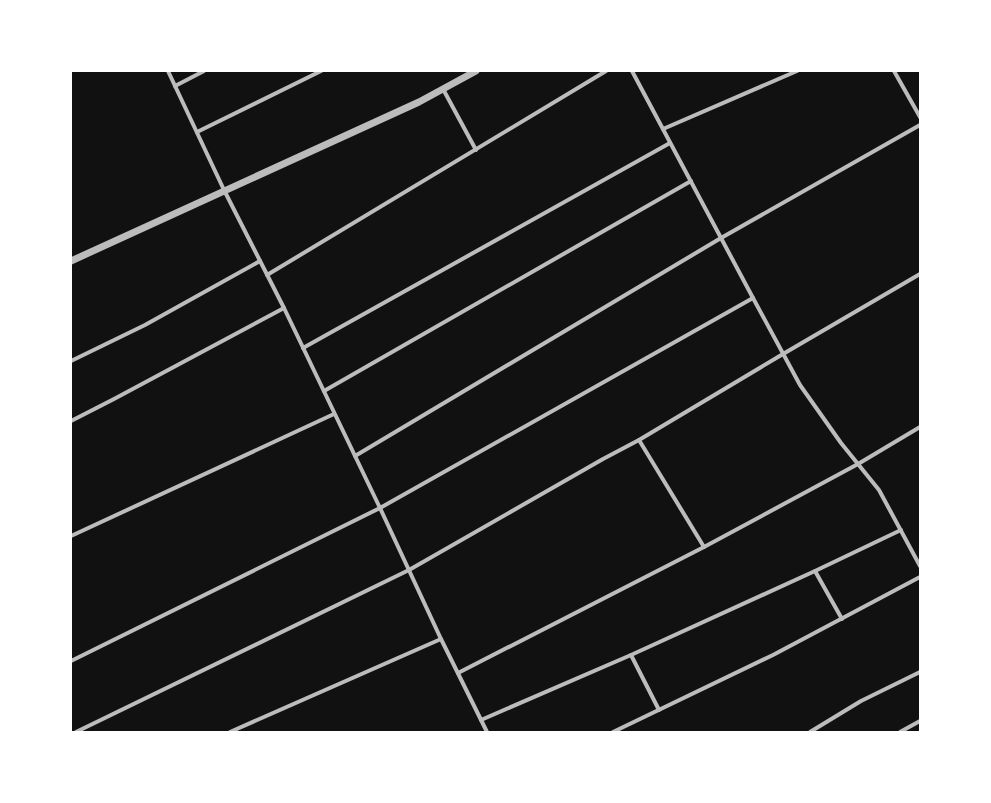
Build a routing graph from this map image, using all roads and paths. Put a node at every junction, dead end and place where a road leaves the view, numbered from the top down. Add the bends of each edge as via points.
1 (168, 71) edge
2 (204, 71) edge
3 (321, 71) edge
4 (476, 71) edge
5 (606, 71) edge
6 (632, 71) edge
7 (797, 71) edge
8 (894, 71) edge
9 (175, 86) junction
10 (443, 89) junction
11 (920, 117) edge
12 (920, 125) edge
13 (663, 129) junction
14 (197, 132) junction
15 (670, 143) junction
16 (476, 150) junction
17 (691, 181) junction
18 (224, 190) junction
19 (722, 238) junction
20 (71, 261) edge
21 (260, 261) junction
22 (920, 274) edge
23 (267, 275) junction
24 (753, 298) junction
25 (284, 308) junction
26 (303, 348) junction
27 (783, 354) junction
28 (71, 361) edge
29 (324, 391) junction
30 (334, 414) junction
31 (71, 421) edge
32 (920, 426) edge
33 (639, 440) junction
34 (355, 456) junction
35 (858, 464) junction
36 (380, 508) junction
37 (901, 530) junction
38 (71, 536) edge
39 (704, 547) junction
40 (920, 566) edge
41 (409, 570) junction
42 (815, 571) junction
43 (920, 577) edge
44 (842, 619) junction
45 (442, 638) junction
46 (631, 655) junction
47 (71, 661) edge
48 (920, 672) edge
49 (458, 673) junction
50 (659, 710) junction
51 (481, 720) junction
52 (920, 721) edge
53 (76, 732) edge
54 (230, 732) edge
55 (487, 732) edge
56 (613, 732) edge
57 (810, 732) edge
58 (900, 732) edge

1 - 9 street
2 - 9 street
3 - 14 street
4 - 10 street
5 - 16 street
6 - 13 street
7 - 13 street
8 - 11 street
9 - 14 street
10 - 16 street
10 - 18 street
12 - 19 street
13 - 15 street
14 - 18 street
15 - 17 street
15 - 26 street
16 - 23 street
17 - 19 street
17 - 29 street
18 - 20 street
18 - 21 street
19 - 24 street
19 - 34 street
21 - 23 street
21 - 28 street
22 - 27 street
23 - 25 street
24 - 27 street
24 - 36 street
25 - 26 street
25 - 31 street
26 - 29 street
27 - 33 street
27 - 35 street via 800,385
29 - 30 street
30 - 34 street
30 - 38 street
32 - 35 street
33 - 39 street
33 - 41 street
34 - 36 street
35 - 37 street via 879,490
35 - 39 street
36 - 41 street
36 - 47 street
37 - 40 street
37 - 42 street
39 - 49 street
41 - 45 street
41 - 53 street
42 - 44 street
42 - 46 street
43 - 44 street
44 - 50 street
45 - 49 street
45 - 54 street
46 - 50 street
46 - 51 street
48 - 57 street via 861,701
49 - 51 street
50 - 56 street
51 - 55 street
52 - 58 street

